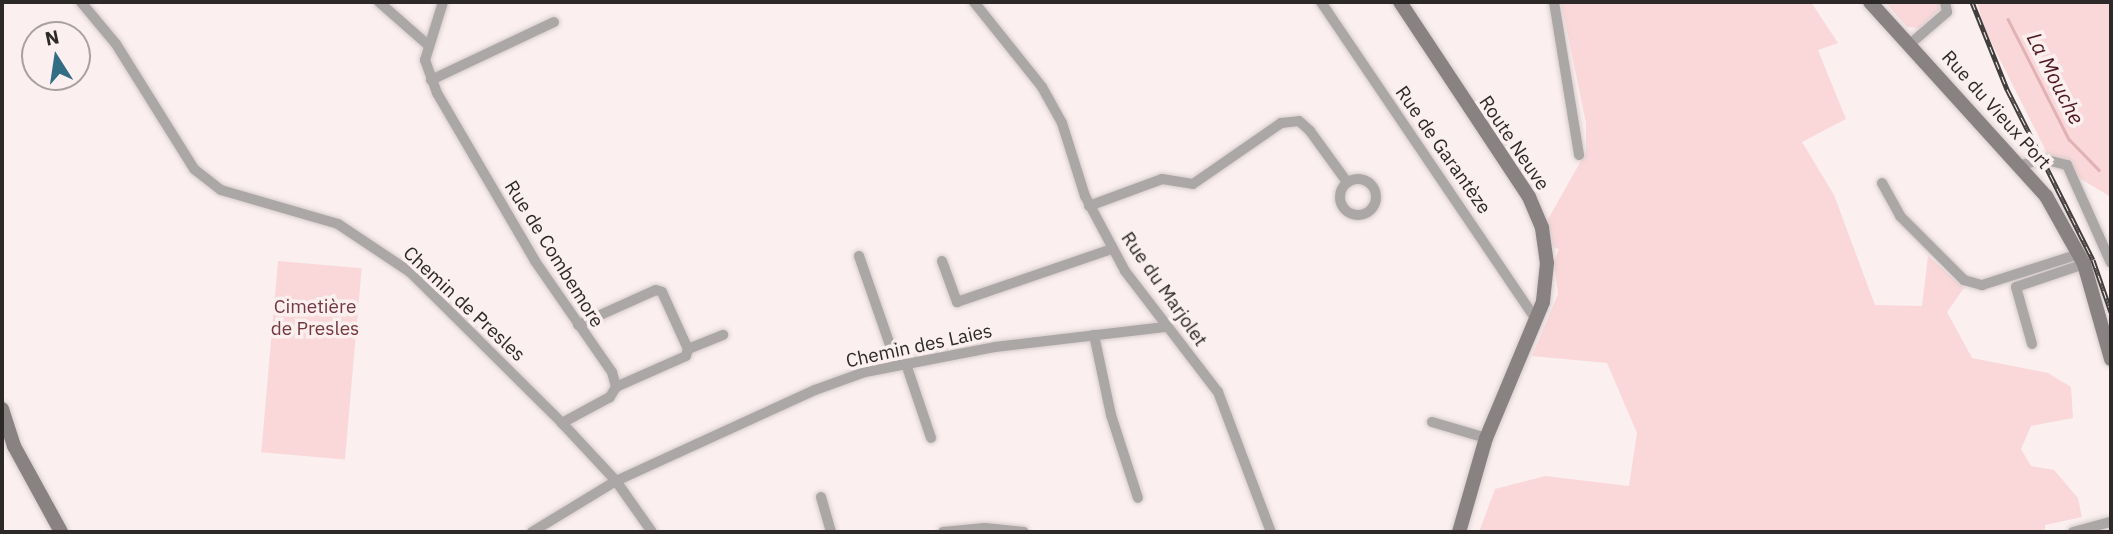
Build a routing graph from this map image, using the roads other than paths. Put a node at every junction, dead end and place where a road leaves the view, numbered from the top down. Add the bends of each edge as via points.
1 (81, 2) edge
2 (379, 2) edge
3 (443, 2) edge
4 (974, 2) edge
5 (1321, 2) edge
6 (1401, 2) edge
7 (1555, 2) edge
8 (1870, 2) edge
9 (1945, 2) edge
10 (554, 22) dead end
11 (427, 44) junction
12 (1910, 44) junction
13 (431, 80) junction
14 (1579, 155) dead end
15 (2021, 165) junction
16 (1348, 182) dead end
17 (1882, 183) dead end
18 (1089, 206) junction
19 (1112, 249) junction
20 (859, 256) dead end
21 (2081, 259) junction
22 (942, 261) dead end
23 (2111, 264) edge
24 (1536, 320) junction
25 (578, 325) junction
26 (1165, 327) junction
27 (723, 335) dead end
28 (1094, 335) junction
29 (2032, 344) dead end
30 (688, 349) junction
31 (2111, 359) edge
32 (901, 365) junction
33 (616, 387) junction
34 (2, 409) edge
35 (1432, 422) dead end
36 (562, 423) junction
37 (931, 438) dead end
38 (1486, 438) junction
39 (616, 481) junction
40 (821, 497) dead end
41 (1138, 498) dead end
42 (2111, 522) edge
43 (61, 532) edge
44 (532, 532) edge
45 (652, 532) edge
46 (831, 532) edge
47 (943, 532) edge
48 (1024, 532) edge
49 (1271, 532) edge
50 (1459, 532) edge
51 (2073, 532) edge

1 - 36 street, Chemin de Presles via 116,44 194,169 221,190 312,215 363,239 410,272
2 - 11 street
3 - 11 street, Rue de Combemore
4 - 18 street, Rue du Marjolet via 1042,86 1062,123
5 - 24 street, Rue de Garantèze
6 - 24 street, Route Neuve via 1535,207 1545,244 1547,281
7 - 14 street via 1573,92
8 - 12 street, Rue du Vieux Port
9 - 12 street via 1947,12
10 - 13 street
11 - 13 street, Rue de Combemore via 425,60
12 - 15 street, Rue du Vieux Port
13 - 25 street, Rue de Combemore via 534,261
15 - 21 street, Rue du Vieux Port via 2046,196
15 - 23 street via 2043,159 2067,165
16 - 18 street via 1299,121 1281,123 1193,184 1162,179
17 - 21 street via 1900,216 1964,281 1982,285
18 - 19 street, Rue du Marjolet
19 - 22 street via 957,302
19 - 26 street, Rue du Marjolet
20 - 32 street
21 - 29 street via 2016,287
21 - 31 street, Rue du Vieux Port
24 - 38 street, Route Neuve
25 - 30 street via 656,290 662,292
25 - 33 street, Rue de Combemore via 612,372
26 - 28 street, Chemin des Laies
26 - 49 street, Rue du Marjolet via 1218,391
27 - 30 street
28 - 32 street, Chemin des Laies
28 - 41 street via 1111,415
30 - 33 street via 686,356
32 - 37 street
32 - 39 street, Chemin des Laies via 815,390
33 - 36 street via 610,397
34 - 43 street via 14,446
35 - 38 street
36 - 39 street, Chemin de Presles
38 - 50 street, Route Neuve
39 - 44 street, Chemin des Laies
39 - 45 street, Chemin de Presles
40 - 46 street
42 - 51 street
47 - 48 street via 985,528

